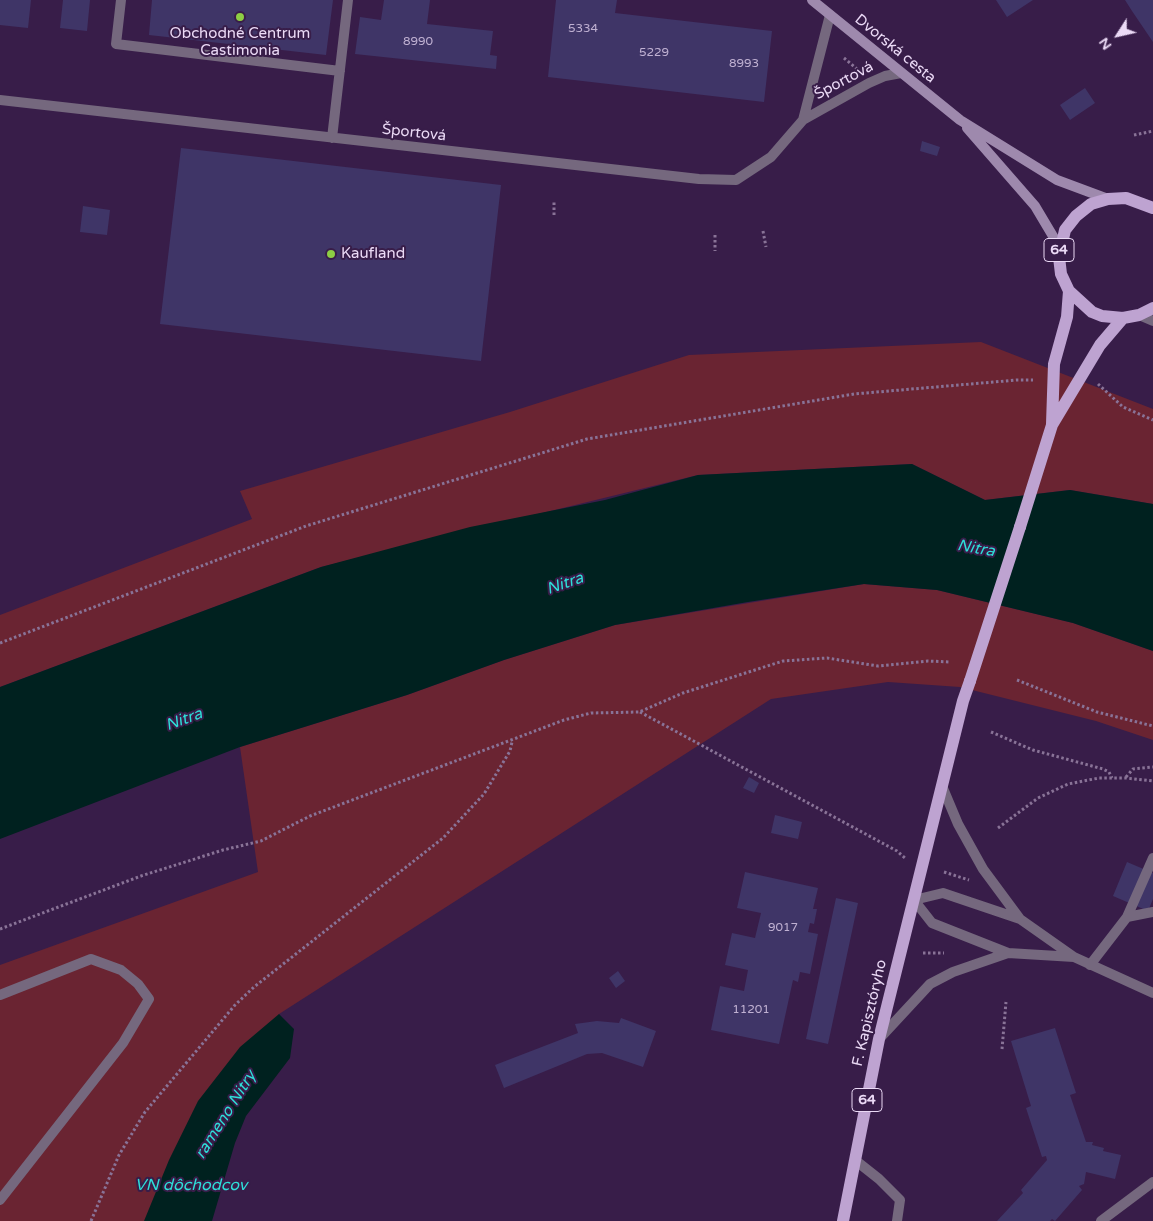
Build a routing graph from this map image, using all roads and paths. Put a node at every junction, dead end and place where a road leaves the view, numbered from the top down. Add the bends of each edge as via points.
1 (121, 0) edge
2 (348, 0) edge
3 (812, 0) edge
4 (830, 15) junction
5 (844, 58) dead end
6 (858, 70) dead end
7 (340, 71) junction
8 (901, 73) junction
9 (0, 100) edge
10 (803, 120) junction
11 (960, 120) junction
12 (1153, 130) edge
13 (1134, 135) dead end
14 (332, 138) junction
15 (1108, 199) junction
16 (554, 201) dead end
17 (1153, 208) edge
18 (554, 214) dead end
19 (763, 230) dead end
20 (715, 235) dead end
21 (766, 247) dead end
22 (1060, 248) junction
23 (716, 251) dead end
24 (1069, 291) junction
25 (1153, 308) edge
26 (1140, 315) junction
27 (1123, 318) junction
28 (1153, 321) edge
29 (1033, 380) dead end
30 (1096, 382) dead end
31 (1153, 420) edge
32 (1052, 425) junction
33 (0, 643) edge
34 (950, 662) dead end
35 (1018, 680) dead end
36 (639, 712) junction
37 (1153, 726) edge
38 (991, 732) dead end
39 (512, 741) junction
40 (1153, 767) edge
41 (1112, 778) junction
42 (1126, 778) junction
43 (1153, 781) edge
44 (942, 786) junction
45 (998, 828) dead end
46 (905, 858) dead end
47 (1153, 858) edge
48 (944, 872) dead end
49 (970, 880) dead end
50 (914, 900) junction
51 (1153, 912) edge
52 (1127, 917) junction
53 (1020, 919) junction
54 (0, 929) edge
55 (946, 948) dead end
56 (1008, 952) junction
57 (923, 953) dead end
58 (944, 953) junction
59 (1074, 957) junction
60 (946, 958) dead end
61 (1090, 965) junction
62 (1153, 993) edge
63 (0, 995) edge
64 (1006, 1002) dead end
65 (879, 1039) junction
66 (1002, 1049) dead end
67 (855, 1160) junction
68 (1153, 1182) edge
69 (0, 1200) edge
70 (92, 1221) edge
71 (843, 1221) edge
72 (897, 1221) edge
73 (1100, 1221) edge

1 - 7 street via 116,44
2 - 7 street
3 - 4 street, Dvorská cesta
4 - 8 street, Dvorská cesta
4 - 10 street, Športová
5 - 6 path
7 - 14 street
8 - 10 street, Športová via 869,83
8 - 11 street, Dvorská cesta
9 - 14 street, Športová
10 - 14 street, Športová via 771,157 736,180 699,179
11 - 15 street, Dvorská cesta via 1057,180
11 - 22 street, Dvorská cesta via 1035,206
12 - 13 path
15 - 17 main road, 64 via 1135,200
15 - 22 main road, 64 via 1091,204 1076,216 1065,230
16 - 18 path
19 - 21 path
20 - 23 path
22 - 24 main road, 64 via 1059,266
24 - 27 main road, 64 via 1092,312
24 - 32 main road, 64 via 1067,317 1054,364
25 - 26 main road, 64
26 - 27 main road, 64
26 - 28 street
27 - 32 main road, 64 via 1100,345
29 - 33 path via 854,394 587,439 306,526
30 - 31 path via 1123,407
32 - 44 main road, 64, bridge via 963,701
34 - 36 path via 878,666 827,658 783,661 683,693
35 - 37 path via 1097,712
36 - 39 path via 591,713
36 - 46 path
38 - 41 path via 1033,750 1103,769
39 - 54 path via 310,816 261,841 141,876
39 - 70 path via 510,751 484,794 442,838 235,1005 145,1112 118,1155
40 - 42 path via 1133,769
41 - 42 path
41 - 45 path via 1053,789
42 - 43 path
44 - 50 main road, 64
44 - 53 street via 983,869
47 - 52 street
48 - 49 path
50 - 53 street via 943,893
50 - 56 street via 932,923
50 - 65 main road, F. Kapisztóryho / 64
51 - 52 street
52 - 61 street
53 - 59 street
55 - 58 path
56 - 59 street
56 - 65 street via 930,984
57 - 58 path
58 - 60 path
59 - 61 street
61 - 62 street
63 - 69 street via 91,959 121,970 138,984 149,999 123,1043
64 - 66 path
65 - 67 main road, F. Kapisztóryho / 64
67 - 71 main road, F. Kapisztóryho / 64
67 - 72 street via 900,1200
68 - 73 street

